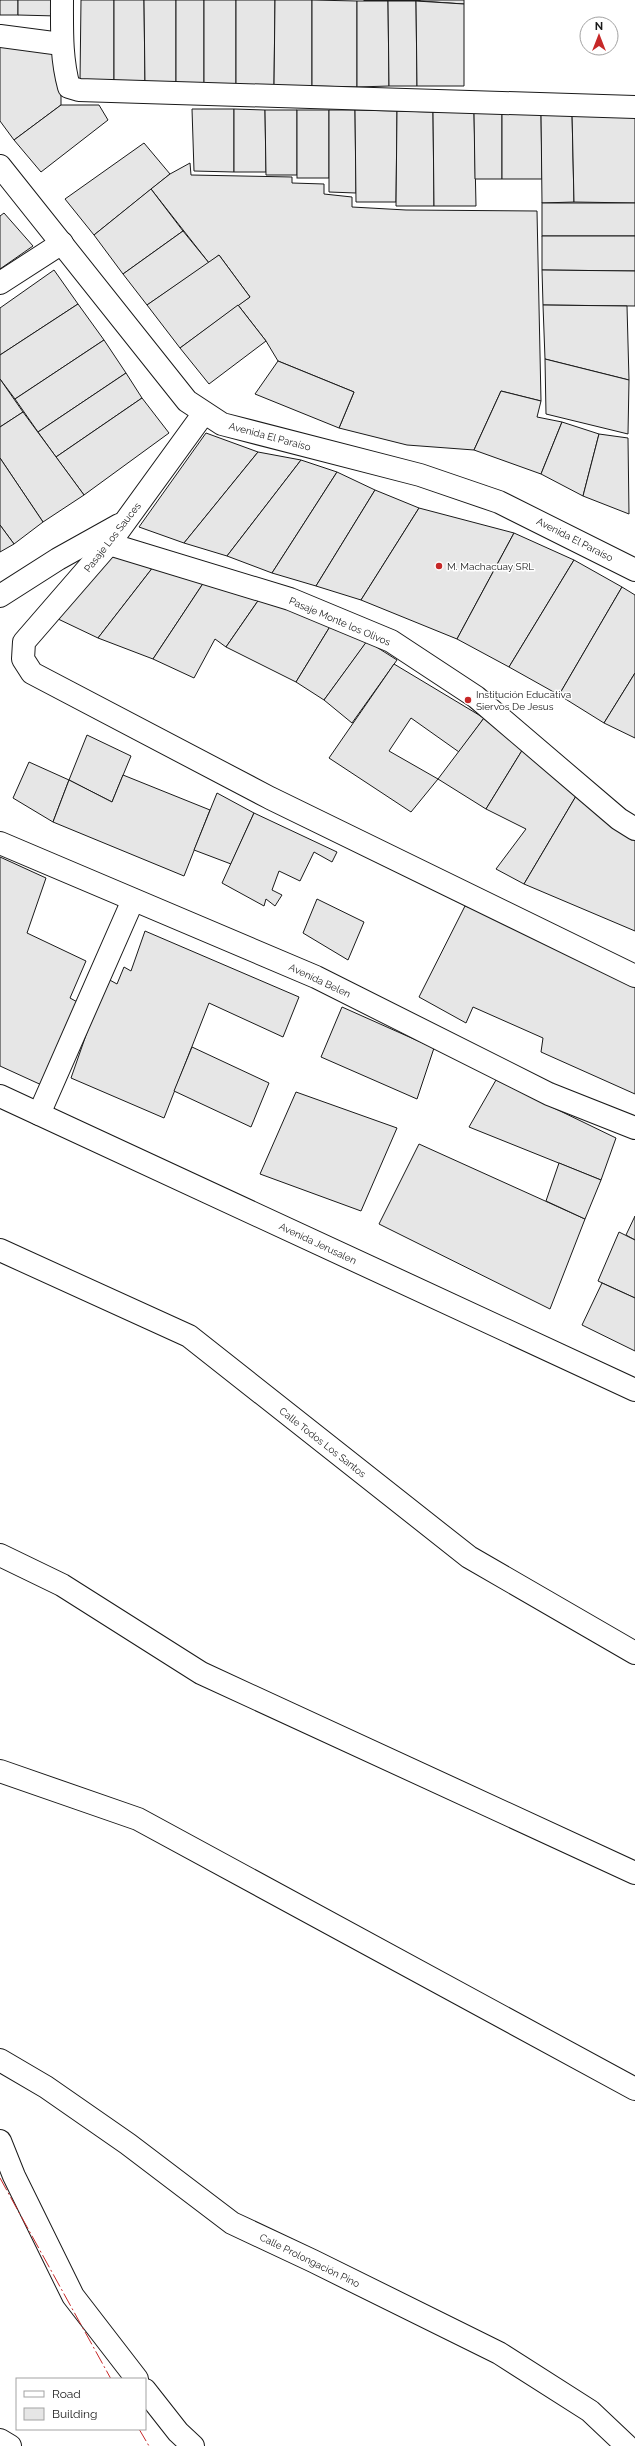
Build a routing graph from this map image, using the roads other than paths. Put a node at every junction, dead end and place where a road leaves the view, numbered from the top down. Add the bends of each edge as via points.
1 (62, 0) edge
2 (0, 36) edge
3 (61, 44) junction
4 (635, 107) edge
5 (0, 166) edge
6 (62, 243) junction
7 (0, 283) edge
8 (204, 413) junction
9 (126, 521) junction
10 (109, 544) junction
11 (635, 570) edge
12 (0, 596) edge
13 (635, 829) edge
14 (0, 843) edge
15 (133, 900) junction
16 (635, 976) edge
17 (0, 1096) edge
18 (39, 1114) junction
19 (635, 1128) edge
20 (0, 1250) edge
21 (635, 1390) edge
22 (0, 1556) edge
23 (635, 1653) edge
24 (0, 1771) edge
25 (635, 1873) edge
26 (0, 2060) edge
27 (635, 2089) edge
28 (0, 2141) edge
29 (136, 2378) edge
30 (146, 2391) edge
31 (0, 2440) edge
32 (10, 2446) edge
33 (193, 2446) edge
34 (627, 2446) edge

1 - 3 street
2 - 3 street
3 - 4 street via 69,87 79,90
5 - 6 street, Avenida El Paraíso
6 - 7 street
6 - 8 street, Avenida El Paraíso via 188,401
8 - 9 street, Pasaje Los Sauces
8 - 11 street, Avenida El Paraíso via 222,424 420,475 499,502
9 - 10 street, Pasaje Los Sauces
9 - 12 street via 58,559
10 - 13 street, Pasaje Monte los Olivos via 290,600 391,641 476,697 619,819
10 - 16 street, Pasaje Los Sauces via 24,642 23,659 32,673 270,798
14 - 15 street, Avenida Belen
15 - 18 street
15 - 19 street, Avenida Belen via 316,977 549,1094
17 - 18 street, Avenida Jerusalen
18 - 21 street, Avenida Jerusalen
20 - 23 street, Calle Todos Los Santos via 189,1336 469,1557
22 - 25 street via 62,1585 201,1673
24 - 27 street via 138,1819
26 - 34 street, Calle Prolongación Pino via 46,2087 128,2144 232,2223 499,2353 590,2410
28 - 29 street via 14,2176 73,2296
30 - 33 street via 178,2432
31 - 32 street

